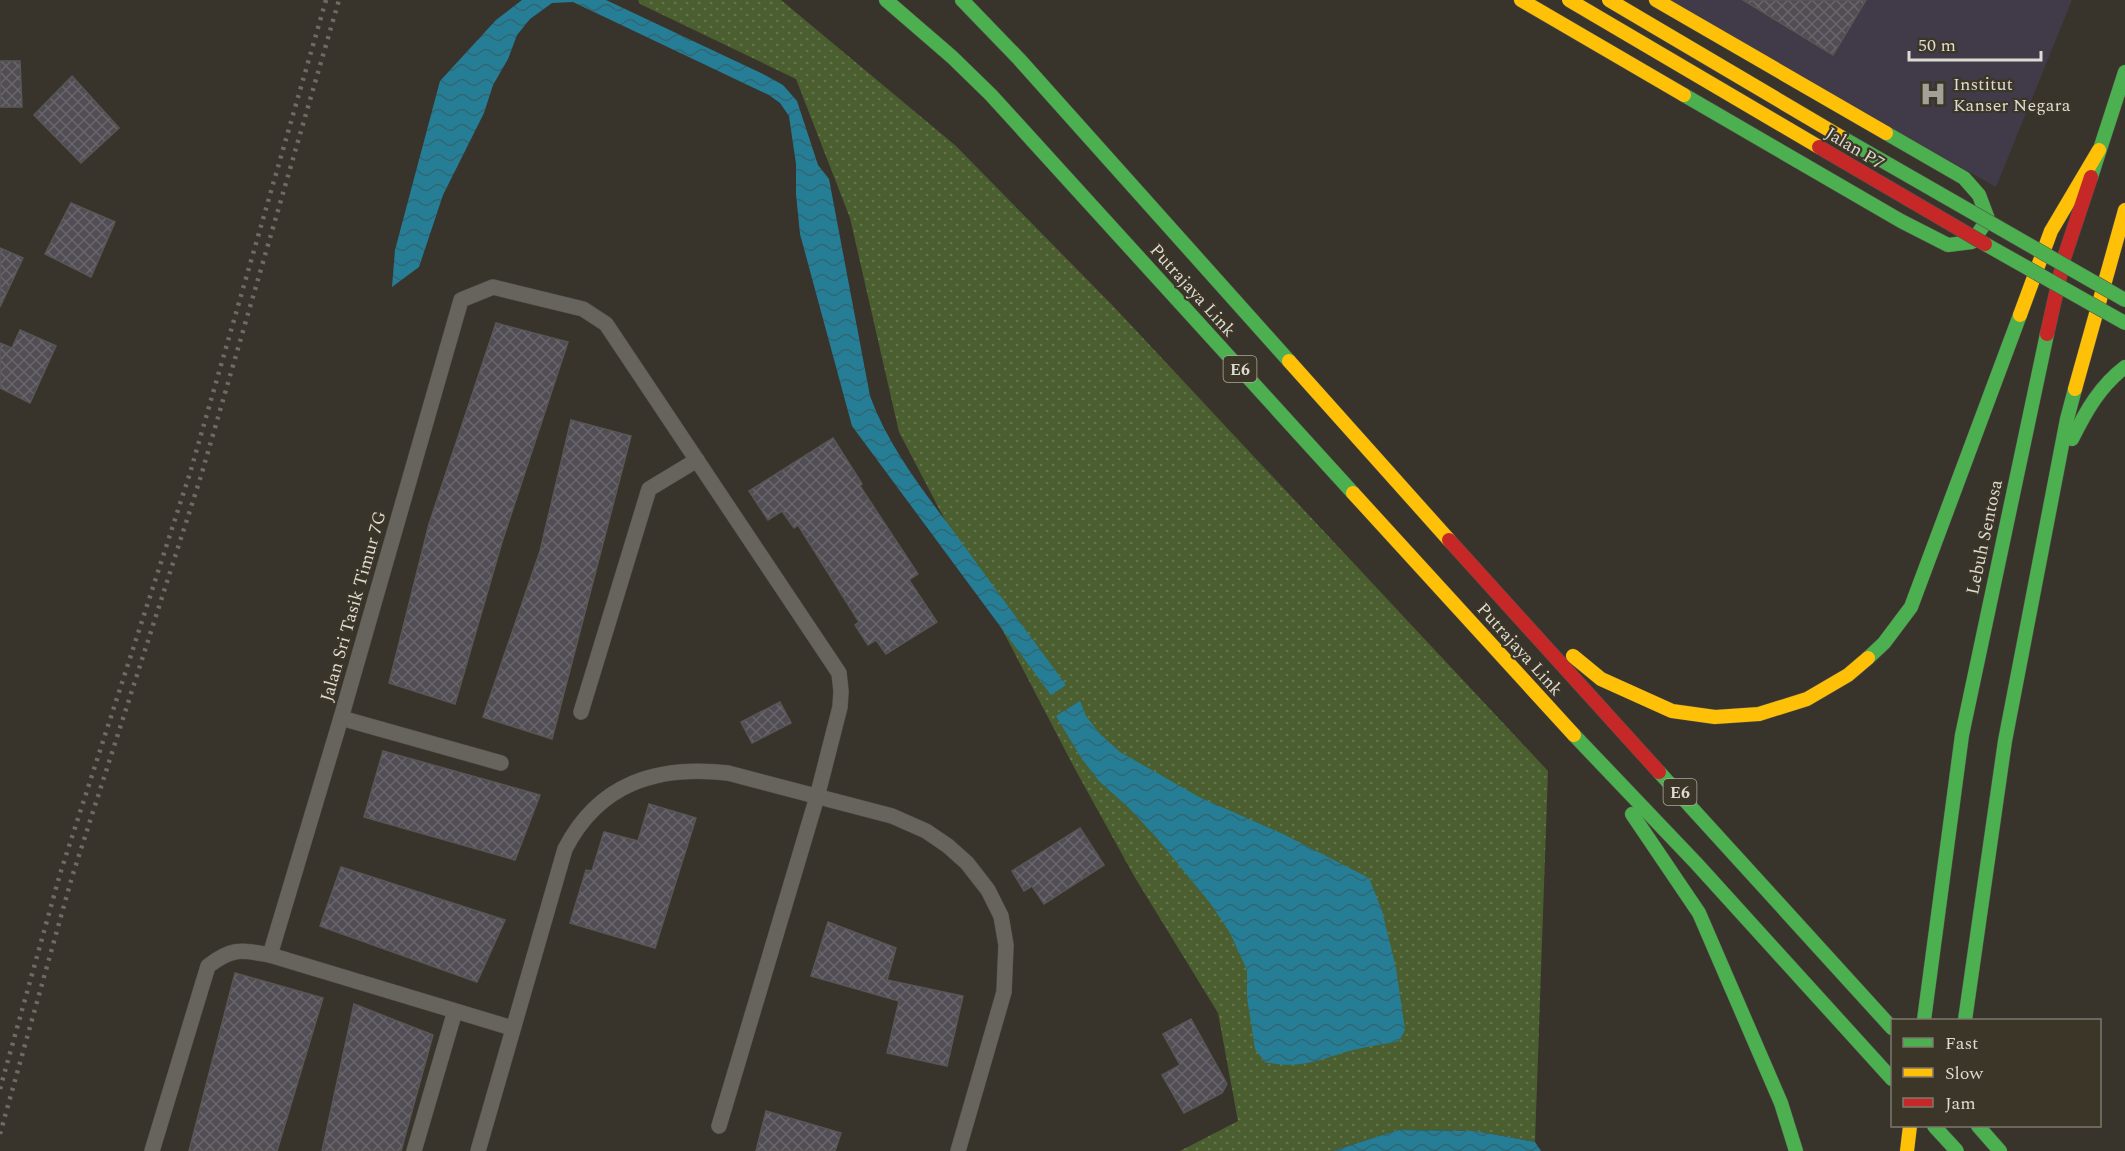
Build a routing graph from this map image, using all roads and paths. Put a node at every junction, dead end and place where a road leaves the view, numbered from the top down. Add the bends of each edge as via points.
1 (886, 0) edge
2 (962, 0) edge
3 (1521, 0) edge
4 (1569, 0) edge
5 (1609, 0) edge
6 (1656, 0) edge
7 (2125, 72) edge
8 (2099, 150) junction
9 (2125, 210) edge
10 (2125, 300) edge
11 (2125, 323) edge
12 (2125, 367) edge
13 (697, 460) junction
14 (2058, 466) junction
15 (1498, 594) junction
16 (581, 712) dead end
17 (341, 718) junction
18 (1585, 747) junction
19 (501, 763) dead end
20 (817, 796) junction
21 (270, 955) junction
22 (455, 1011) junction
23 (1924, 1019) edge
24 (1965, 1019) edge
25 (1891, 1026) edge
26 (512, 1028) junction
27 (1891, 1077) edge
28 (719, 1126) dead end
29 (1910, 1127) edge
30 (1936, 1127) edge
31 (1950, 1127) edge
32 (1980, 1127) edge
33 (152, 1151) edge
34 (414, 1151) edge
35 (478, 1151) edge
36 (958, 1151) edge
37 (1796, 1151) edge
38 (1907, 1151) edge
39 (1946, 1151) edge
40 (1957, 1151) edge
41 (2000, 1151) edge

1 - 18 main road, Putrajaya Link / E6 via 991,95
2 - 15 main road, Putrajaya Link / E6
3 - 6 main road via 1901,221 1948,244 1972,242 1988,219 1980,195 1964,178
4 - 11 main road, Jalan P7, bridge
5 - 10 main road, Jalan P7, bridge
7 - 8 main road, Lebuh Sentosa
8 - 15 main road via 2051,231 1911,607 1884,643 1848,675 1807,699 1760,714 1715,717 1672,711 1601,679
8 - 23 main road, Lebuh Sentosa via 2064,258 1962,735
9 - 14 main road via 2067,419
12 - 14 main road via 2097,393
13 - 16 street via 650,489
13 - 17 street, Jalan Sri Tasik Timur 7G via 606,324 583,309 493,287 461,300
13 - 20 street via 839,673 840,707
14 - 24 main road via 2005,741
15 - 25 main road, E6
17 - 19 street
17 - 21 street, Jalan Sri Tasik Timur 7G
18 - 27 main road, E6
18 - 37 main road via 1699,913 1781,1103
20 - 26 street via 728,773 687,770 643,777 603,801 575,830 565,849
20 - 28 street
20 - 36 street via 892,816 926,831 967,863 988,890 1001,916 1006,945 1004,992
21 - 22 street
21 - 33 street via 242,950 224,954 208,966
22 - 26 street
22 - 34 street
26 - 35 street
29 - 38 main road
30 - 40 main road, bridge
31 - 39 main road
32 - 41 main road

